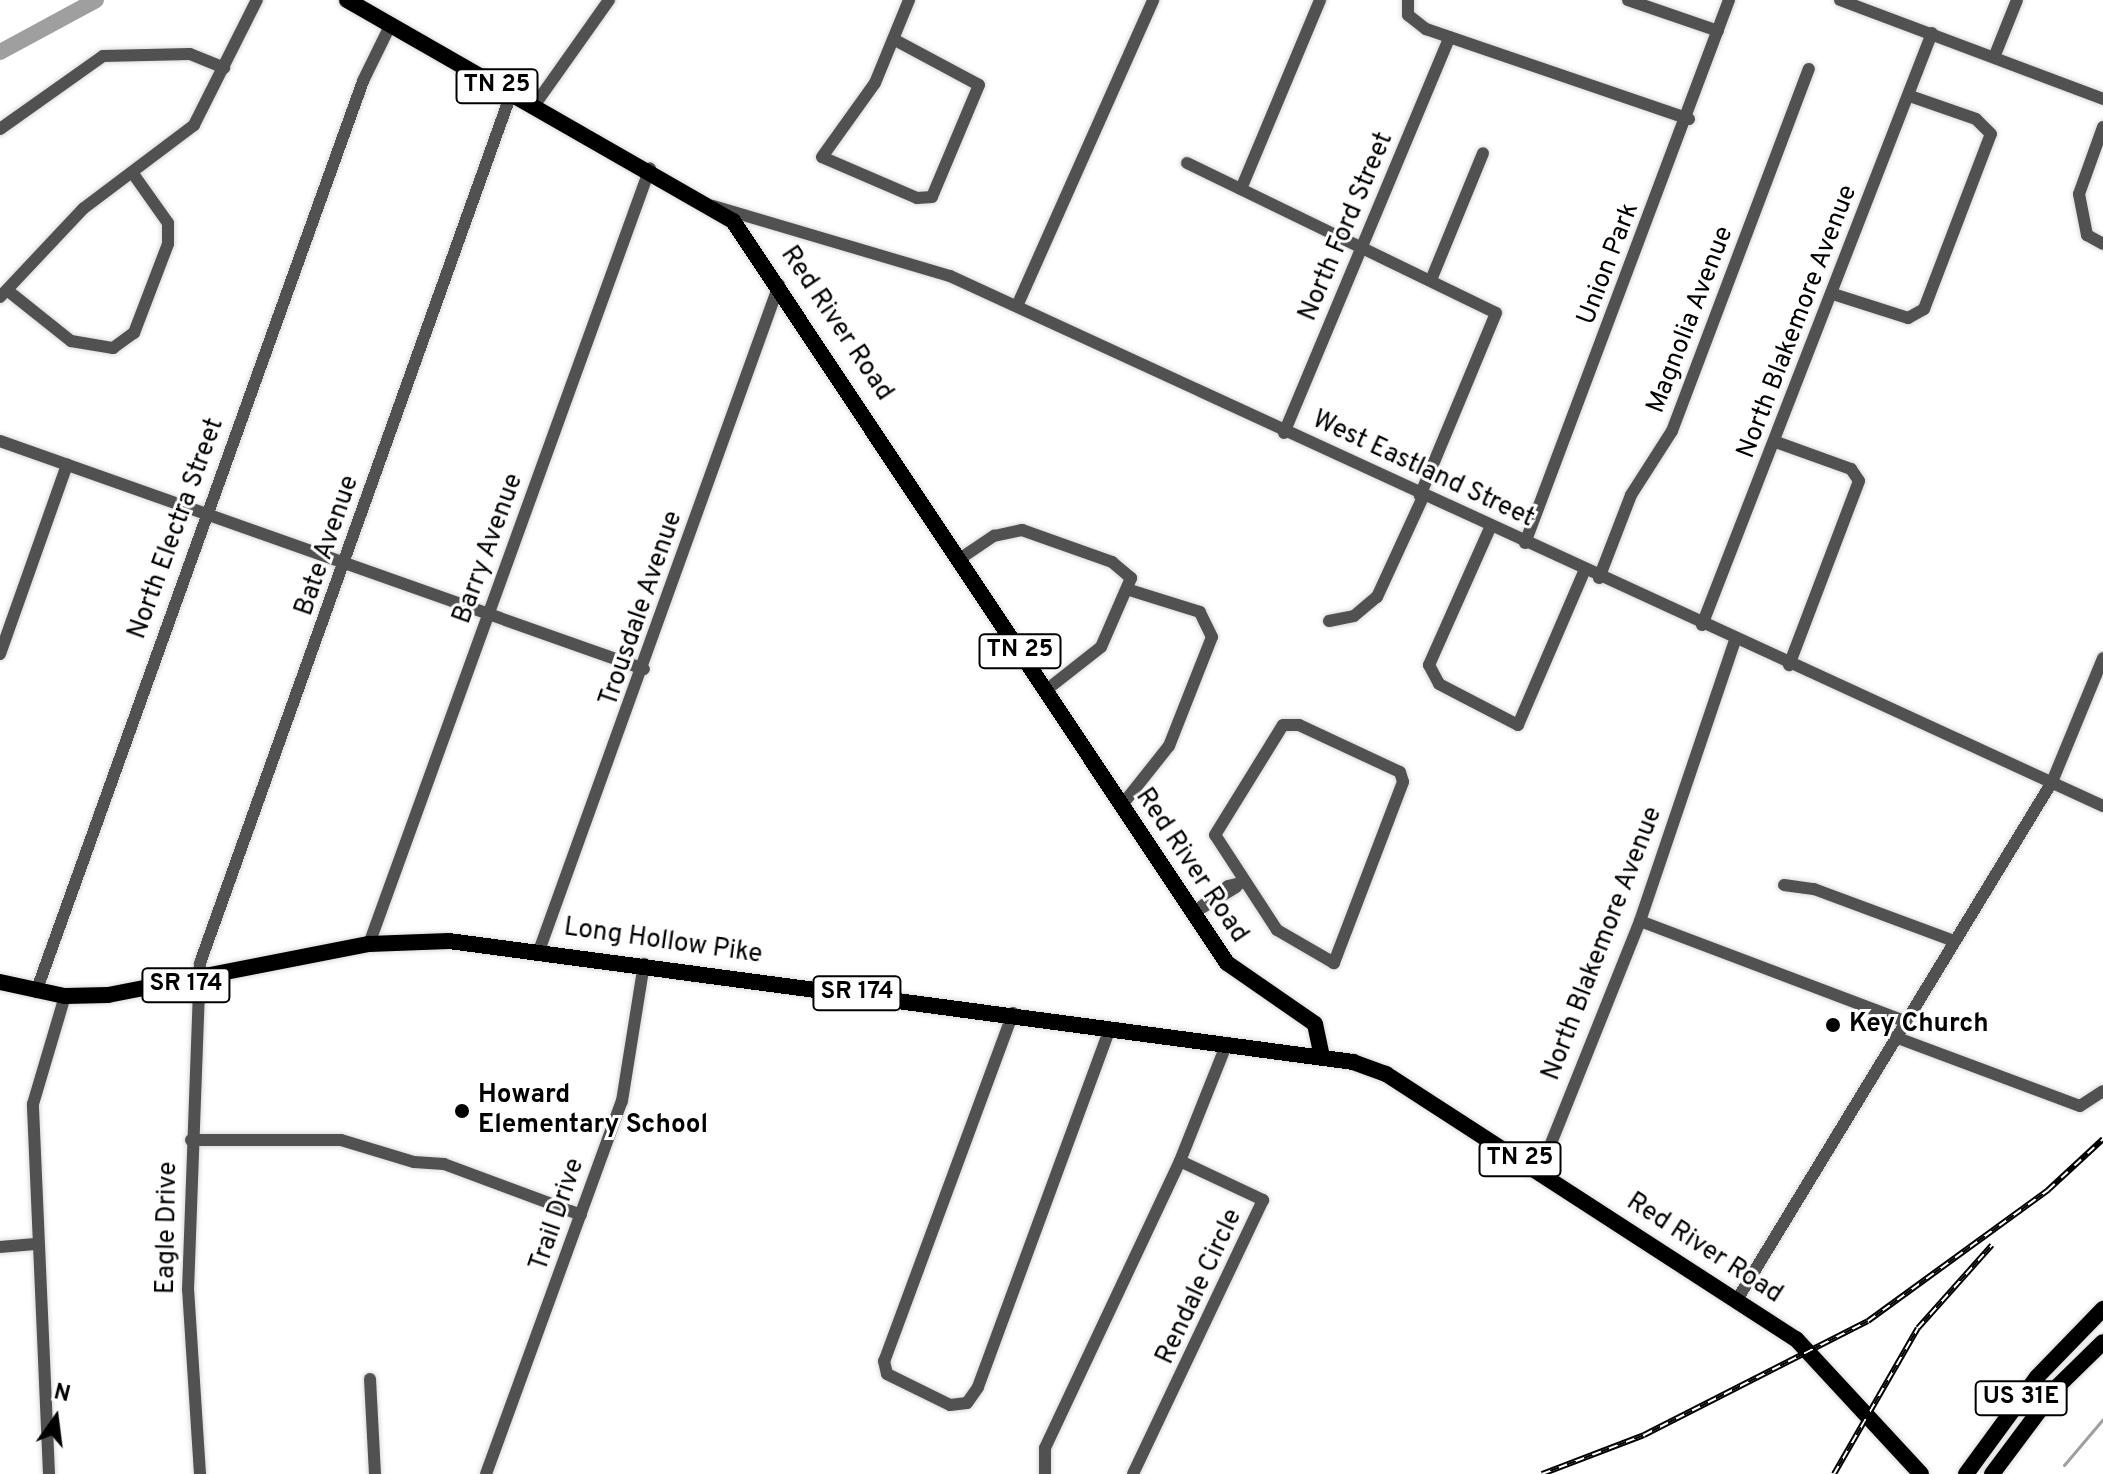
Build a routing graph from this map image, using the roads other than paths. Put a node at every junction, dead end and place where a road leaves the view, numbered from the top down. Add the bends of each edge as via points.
1 (257, 0) edge
2 (347, 0) edge
3 (609, 0) edge
4 (909, 0) edge
5 (1153, 0) edge
6 (1320, 0) edge
7 (1408, 0) edge
8 (1729, 0) edge
9 (1840, 0) edge
10 (2017, 0) edge
11 (1635, 1) edge
12 (389, 28) junction
13 (1718, 31) junction
14 (1932, 33) junction
15 (1450, 37) junction
16 (895, 40) junction
17 (1995, 55) junction
18 (224, 68) junction
19 (1809, 69) dead end
20 (511, 94) junction
21 (1910, 96) junction
22 (2103, 99) edge
23 (534, 106) junction
24 (1689, 119) junction
25 (2103, 127) edge
26 (0, 129) edge
27 (1483, 153) dead end
28 (1187, 163) dead end
29 (650, 168) junction
30 (134, 175) junction
31 (1241, 189) junction
32 (713, 206) junction
33 (733, 221) joint
34 (2103, 244) edge
35 (1362, 246) junction
36 (1431, 280) junction
37 (780, 282) junction
38 (4, 294) edge
39 (1833, 294) junction
40 (1017, 306) junction
41 (1284, 433) junction
42 (0, 441) edge
43 (1776, 442) junction
44 (67, 465) junction
45 (1422, 497) junction
46 (207, 513) junction
47 (1490, 528) junction
48 (1525, 543) junction
49 (961, 558) junction
50 (346, 563) junction
51 (1584, 572) junction
52 (1599, 578) junction
53 (1130, 590) junction
54 (488, 616) junction
55 (1329, 621) dead end
56 (1702, 625) junction
57 (1735, 640) junction
58 (0, 654) edge
59 (2103, 658) edge
60 (1789, 665) junction
61 (644, 669) junction
62 (1045, 691) junction
63 (2052, 782) junction
64 (1122, 805) junction
65 (2103, 806) edge
66 (1240, 885) junction
67 (1784, 885) dead end
68 (1198, 910) junction
69 (1640, 921) junction
70 (1954, 941) junction
71 (369, 944) junction
72 (540, 948) junction
73 (644, 964) junction
74 (0, 982) edge
75 (196, 983) junction
76 (36, 992) junction
77 (65, 996) junction
78 (1013, 1013) junction
79 (1905, 1021) junction
80 (1110, 1028) junction
81 (1895, 1037) junction
82 (1227, 1043) junction
83 (1322, 1057) junction
84 (2103, 1091) edge
85 (191, 1140) junction
86 (1180, 1161) junction
87 (1540, 1171) junction
88 (581, 1215) junction
89 (38, 1244) junction
90 (0, 1247) edge
91 (1738, 1298) junction
92 (2103, 1309) edge
93 (2082, 1327) junction
94 (2102, 1343) edge
95 (370, 1379) dead end
96 (49, 1474) edge
97 (200, 1474) edge
98 (375, 1474) edge
99 (486, 1474) edge
100 (1045, 1474) edge
101 (1133, 1474) edge
102 (1921, 1474) edge
103 (1966, 1474) edge
104 (1992, 1474) edge

1 - 18 street
2 - 12 main road, TN 25
3 - 23 street
4 - 16 street
5 - 40 street
6 - 31 street
7 - 15 street via 1414,24
8 - 13 street, Union Park
9 - 14 street
10 - 17 street
11 - 13 street
12 - 20 main road, TN 25
12 - 46 street, North Electra Street via 363,81
13 - 24 street, Union Park
14 - 17 street
14 - 21 street, North Blakemore Avenue
15 - 24 street
15 - 35 street, North Ford Street
16 - 16 street via 875,83 822,157 917,198 932,197 979,85
17 - 22 street
18 - 26 street via 190,54 103,56
18 - 30 street via 194,125
19 - 52 street, Magnolia Avenue via 1672,431 1631,495
20 - 23 main road, TN 25
20 - 50 street, Bate Avenue
21 - 39 street, North Blakemore Avenue
21 - 39 street via 1987,125 1991,134 1963,207 1917,315
23 - 29 main road, TN 25
24 - 48 street, Union Park
25 - 34 street via 2079,194 2083,228
27 - 36 street
28 - 31 street
29 - 32 main road, West Eastland Street / TN 25
29 - 54 street, Barry Avenue
30 - 38 street via 84,208
30 - 38 street via 168,223 168,244 134,333 113,348 71,341
31 - 35 street
32 - 33 main road, West Eastland Street / TN 25
32 - 40 street, West Eastland Street via 909,261
33 - 37 main road, Red River Road / TN 25
35 - 36 street
35 - 41 street, North Ford Street
36 - 45 street via 1496,313
37 - 49 main road, Red River Road / TN 25
37 - 61 street, Trousdale Avenue
39 - 43 street, North Blakemore Avenue
40 - 41 street, West Eastland Street
41 - 45 street, West Eastland Street
42 - 44 street
43 - 56 street, North Blakemore Avenue
43 - 60 street via 1851,469 1859,481
44 - 46 street
44 - 58 street
45 - 47 street, West Eastland Street
45 - 55 street via 1377,597 1354,616
46 - 50 street
46 - 76 street, North Electra Street
47 - 48 street, West Eastland Street
47 - 51 street via 1429,665 1439,684 1518,725
48 - 51 street, West Eastland Street
49 - 53 street via 994,536 1022,530 1112,562 1125,570
49 - 62 main road, Red River Road / TN 25
50 - 54 street
50 - 75 street, Bate Avenue
51 - 52 street, West Eastland Street
52 - 56 street, West Eastland Street
53 - 62 street via 1101,647
53 - 64 street via 1200,612 1212,637 1169,746
54 - 61 street
54 - 71 street, Barry Avenue
56 - 57 street, West Eastland Street
57 - 60 street, West Eastland Street
57 - 69 street, North Blakemore Avenue
59 - 63 street
60 - 63 street, West Eastland Street
61 - 72 street, Trousdale Avenue
62 - 64 main road, Red River Road / TN 25
63 - 65 street, West Eastland Street
63 - 70 street
64 - 68 main road, Red River Road / TN 25
66 - 66 street via 1215,835 1283,725 1299,725 1400,772 1339,960 1326,962 1291,943
66 - 68 street
67 - 70 street via 1814,889
68 - 83 main road, Red River Road / TN 25 via 1240,975 1315,1024
69 - 79 street
69 - 87 street, North Blakemore Avenue
70 - 79 street
71 - 72 main road, Long Hollow Pike / SR 174
71 - 75 main road, Long Hollow Pike / SR 174
72 - 73 main road, Long Hollow Pike / SR 174
73 - 78 main road, Long Hollow Pike / SR 174
73 - 88 street, Trail Drive via 622,1101
74 - 76 main road, Long Hollow Pike / SR 174
75 - 77 main road, Long Hollow Pike / SR 174
75 - 85 street, Eagle Drive
76 - 77 main road, Long Hollow Pike / SR 174
77 - 89 street via 33,1104
78 - 80 main road, Long Hollow Pike / SR 174
78 - 80 street via 884,1361 887,1374 950,1405 967,1403 978,1387
79 - 81 street
80 - 82 main road, Long Hollow Pike / SR 174
81 - 84 street via 2080,1106
81 - 91 street
82 - 83 main road, Long Hollow Pike / SR 174
82 - 86 street
83 - 87 main road, Red River Road / TN 25 via 1386,1074
85 - 88 street via 341,1140 414,1162 444,1164
85 - 97 street, Eagle Drive via 188,1290
86 - 100 street via 1045,1448
86 - 101 street, Rendale Circle via 1263,1200
87 - 91 main road, Red River Road / TN 25
88 - 99 street, Trail Drive
89 - 90 street
89 - 96 street
91 - 102 main road, Red River Road / TN 25 via 1812,1351
92 - 93 main road, US 31E
93 - 94 main road
93 - 103 main road, US 31E
94 - 104 main road, US 31E via 2057,1387
95 - 98 street

